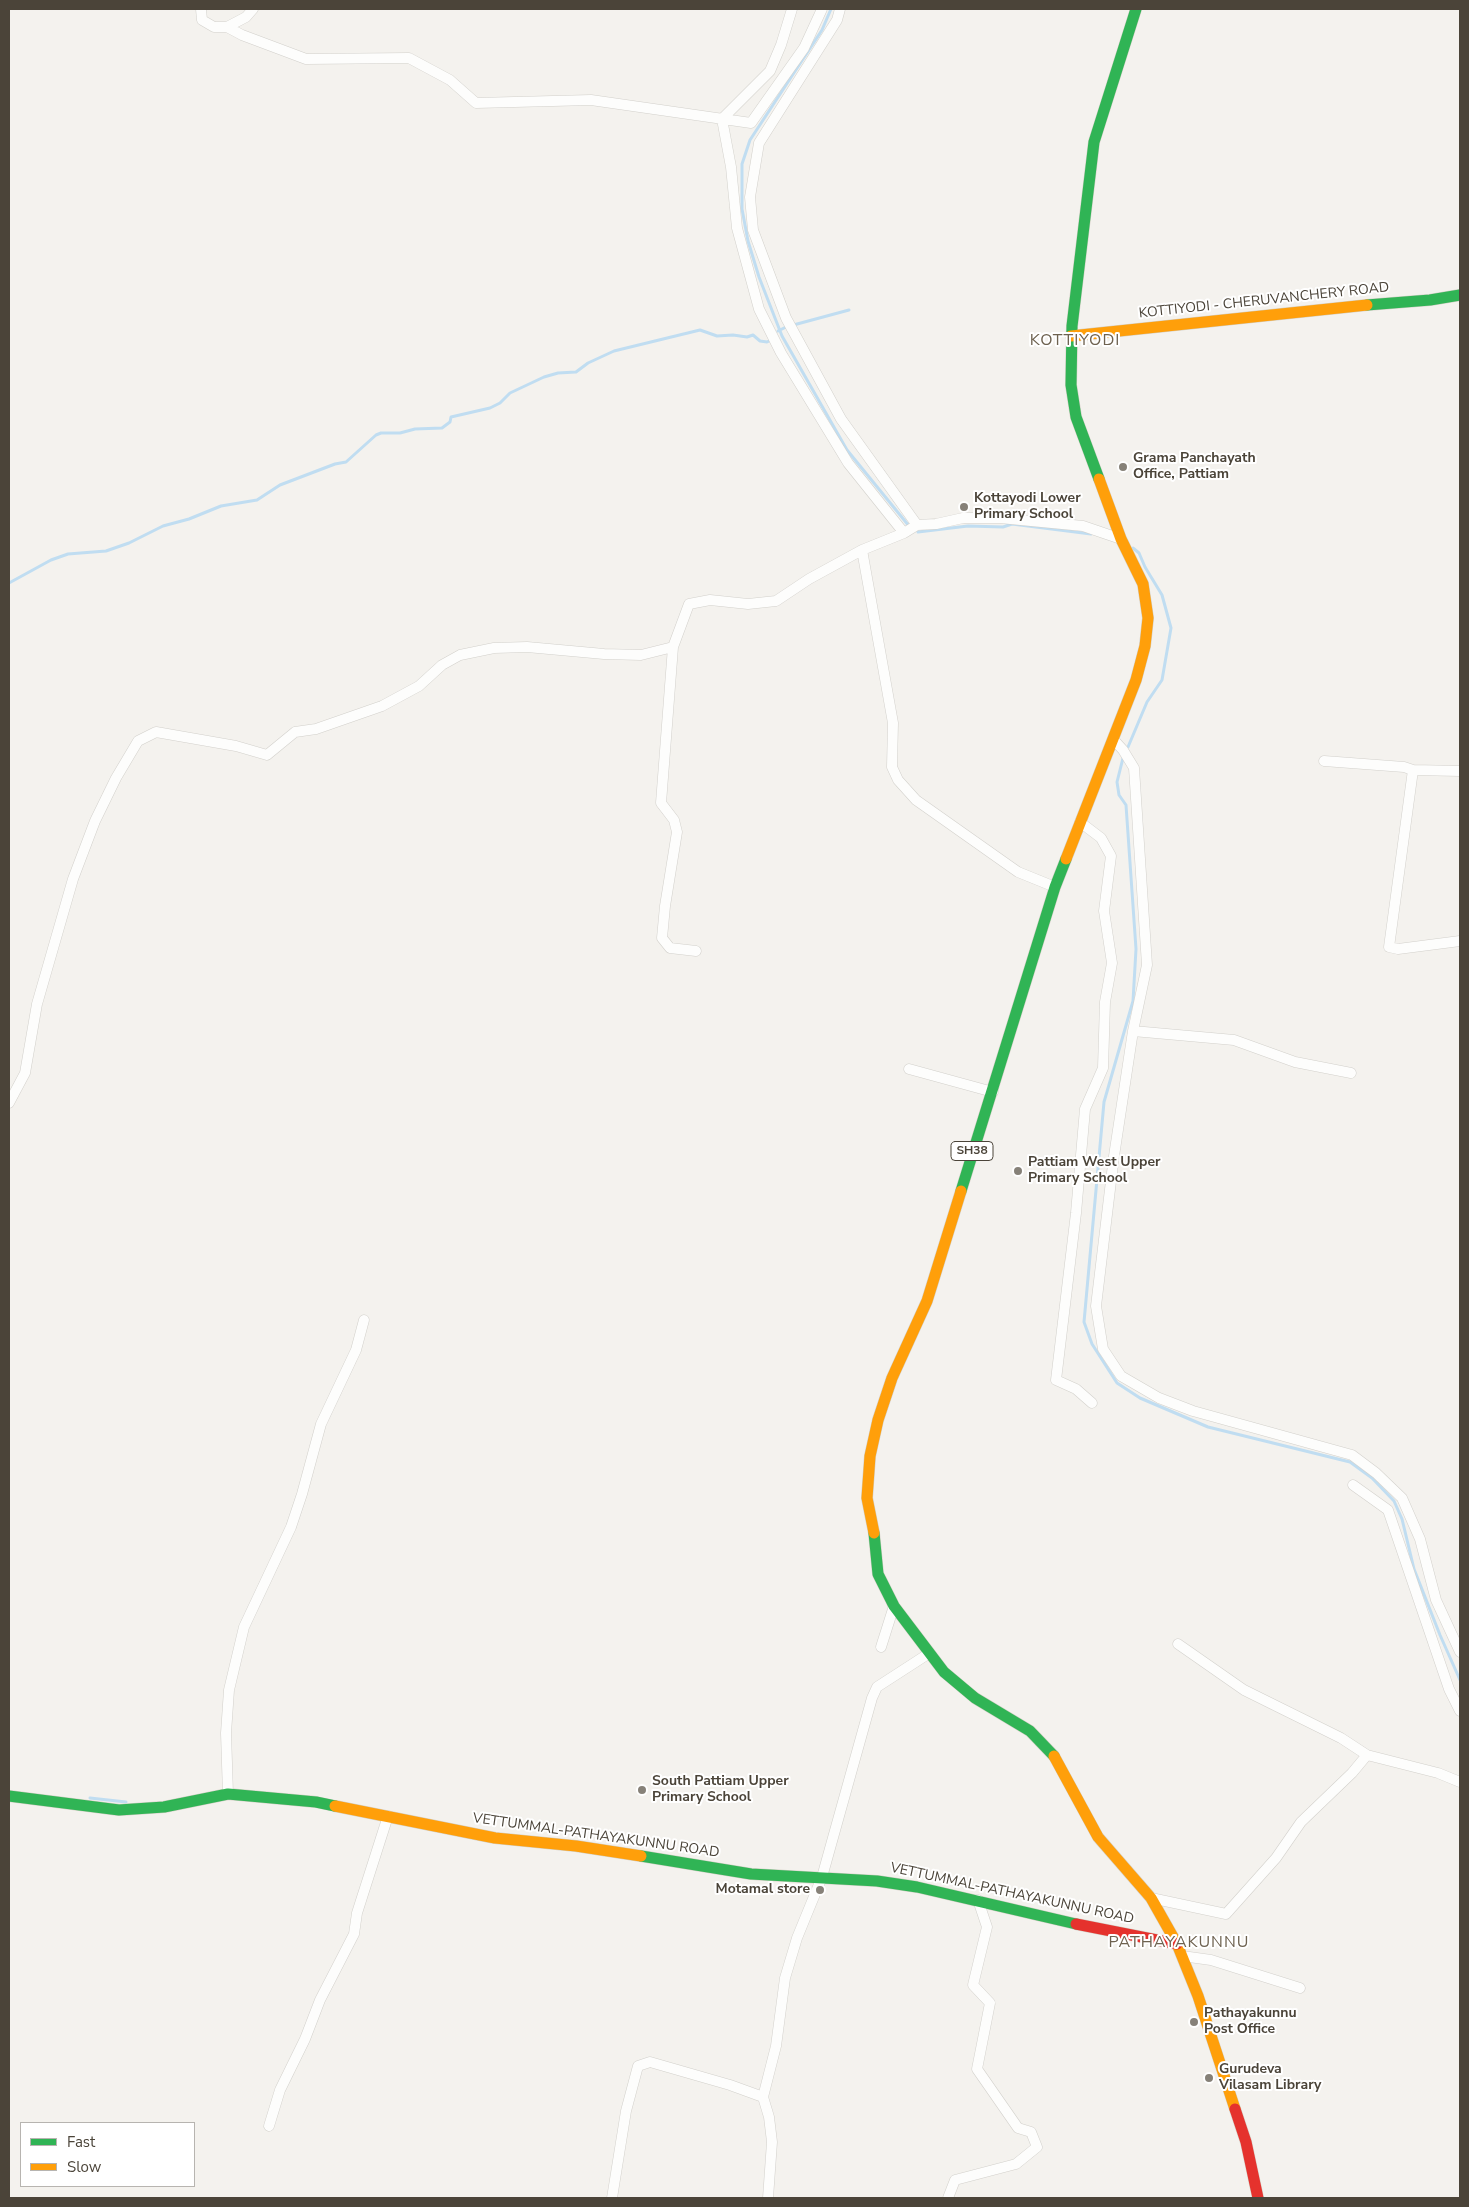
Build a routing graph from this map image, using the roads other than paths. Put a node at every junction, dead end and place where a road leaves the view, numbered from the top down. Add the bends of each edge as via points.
1 (201, 9) edge
2 (253, 9) edge
3 (792, 9) edge
4 (822, 9) edge
5 (840, 9) edge
6 (1136, 9) edge
7 (227, 26) junction
8 (722, 118) junction
9 (1460, 295) edge
10 (1071, 336) junction
11 (917, 525) junction
12 (904, 534) junction
13 (1121, 539) junction
14 (862, 550) junction
15 (673, 647) junction
16 (1113, 739) junction
17 (1324, 761) dead end
18 (1412, 770) junction
19 (1460, 772) edge
20 (1080, 822) junction
21 (1055, 887) junction
22 (1460, 942) edge
23 (696, 951) dead end
24 (1133, 1031) junction
25 (909, 1068) dead end
26 (1351, 1073) dead end
27 (993, 1092) junction
28 (9, 1103) edge
29 (364, 1320) dead end
30 (1092, 1403) dead end
31 (1353, 1485) dead end
32 (894, 1606) junction
33 (1178, 1644) dead end
34 (881, 1647) dead end
35 (1460, 1652) edge
36 (928, 1654) junction
37 (1460, 1711) edge
38 (1367, 1755) junction
39 (1460, 1782) edge
40 (228, 1794) junction
41 (9, 1796) edge
42 (388, 1816) junction
43 (822, 1877) junction
44 (1152, 1898) junction
45 (978, 1900) junction
46 (1177, 1944) junction
47 (1182, 1956) junction
48 (1300, 1988) dead end
49 (763, 2098) junction
50 (268, 2126) dead end
51 (612, 2198) edge
52 (768, 2198) edge
53 (948, 2198) edge
54 (1258, 2198) edge

1 - 7 street via 202,20 214,27
2 - 7 street via 246,17
3 - 8 street via 782,45 770,71
4 - 8 street via 804,48 750,123
5 - 11 street via 837,20 760,143 750,196 752,230 786,318 841,419
6 - 10 main road, SH38 via 1094,142
7 - 8 street via 242,35 306,59 409,58 450,80 476,103 591,100
8 - 12 street via 737,228 759,309 798,384 848,463
9 - 10 main road, KOTTIYODI - CHERUVANCHERY ROAD
10 - 13 main road, SH38 via 1071,385 1076,417
11 - 12 street
11 - 13 street via 963,518 1000,518 1083,526
12 - 14 street
13 - 16 main road, SH38 via 1143,584 1148,618 1136,680
14 - 15 street via 776,601 748,604 710,600 689,604
14 - 21 street via 893,723 892,767 898,780 916,800 1018,872
15 - 23 street via 661,803 674,820 677,832 662,938 670,948
15 - 28 street via 641,655 527,646 460,655 442,665 419,686 382,706 316,729 295,732 266,755 236,746 156,732 138,741 94,821 73,879 37,1004 24,1073
16 - 20 main road, SH38
16 - 24 street via 1134,768 1143,894 1147,965
17 - 18 street via 1404,766
18 - 19 street
18 - 22 street via 1389,947 1398,949
20 - 21 main road, SH38
20 - 30 street via 1101,838 1110,856 1104,911 1112,963 1105,1002 1103,1068 1085,1109 1056,1380 1076,1389
21 - 27 main road, SH38
24 - 26 street via 1234,1040 1295,1062
24 - 35 street via 1096,1306 1103,1349 1122,1376 1159,1398 1192,1411 1352,1455 1376,1473 1402,1498 1420,1539 1436,1600
25 - 27 street
27 - 32 main road, SH38 via 975,1139 927,1301 892,1378 870,1456 867,1498 878,1574
29 - 40 street via 356,1350 321,1424 291,1527 241,1636 228,1690
31 - 37 street via 1388,1510 1449,1689
32 - 34 street
32 - 36 main road, SH38
33 - 38 street via 1244,1690 1342,1738
36 - 43 street via 878,1687 872,1698
36 - 44 main road, SH38 via 975,1698 1030,1731 1052,1753 1098,1837
38 - 39 street via 1438,1773
38 - 44 street via 1301,1822 1276,1858 1226,1914
40 - 41 main road, VETTUMMAL-PATHAYAKUNNU ROAD via 164,1807 119,1810
40 - 42 main road, VETTUMMAL-PATHAYAKUNNU ROAD via 316,1802
42 - 43 main road, VETTUMMAL-PATHAYAKUNNU ROAD via 495,1838 576,1846 751,1874
42 - 50 street via 357,1914 354,1934 320,2000 306,2039 280,2090
43 - 45 main road, VETTUMMAL-PATHAYAKUNNU ROAD via 917,1887
43 - 49 street via 785,1978 776,2046
44 - 46 main road, SH38
45 - 46 main road, VETTUMMAL-PATHAYAKUNNU ROAD via 1043,1918
45 - 53 street via 987,1927 973,1985 990,2003 977,2069 1018,2128 1031,2132 1037,2147 1016,2164 955,2180
46 - 47 main road, SH38
47 - 48 street via 1211,1960
47 - 54 main road, SH38 via 1246,2142
49 - 51 street via 650,2062 638,2066 626,2111
49 - 52 street via 772,2142

